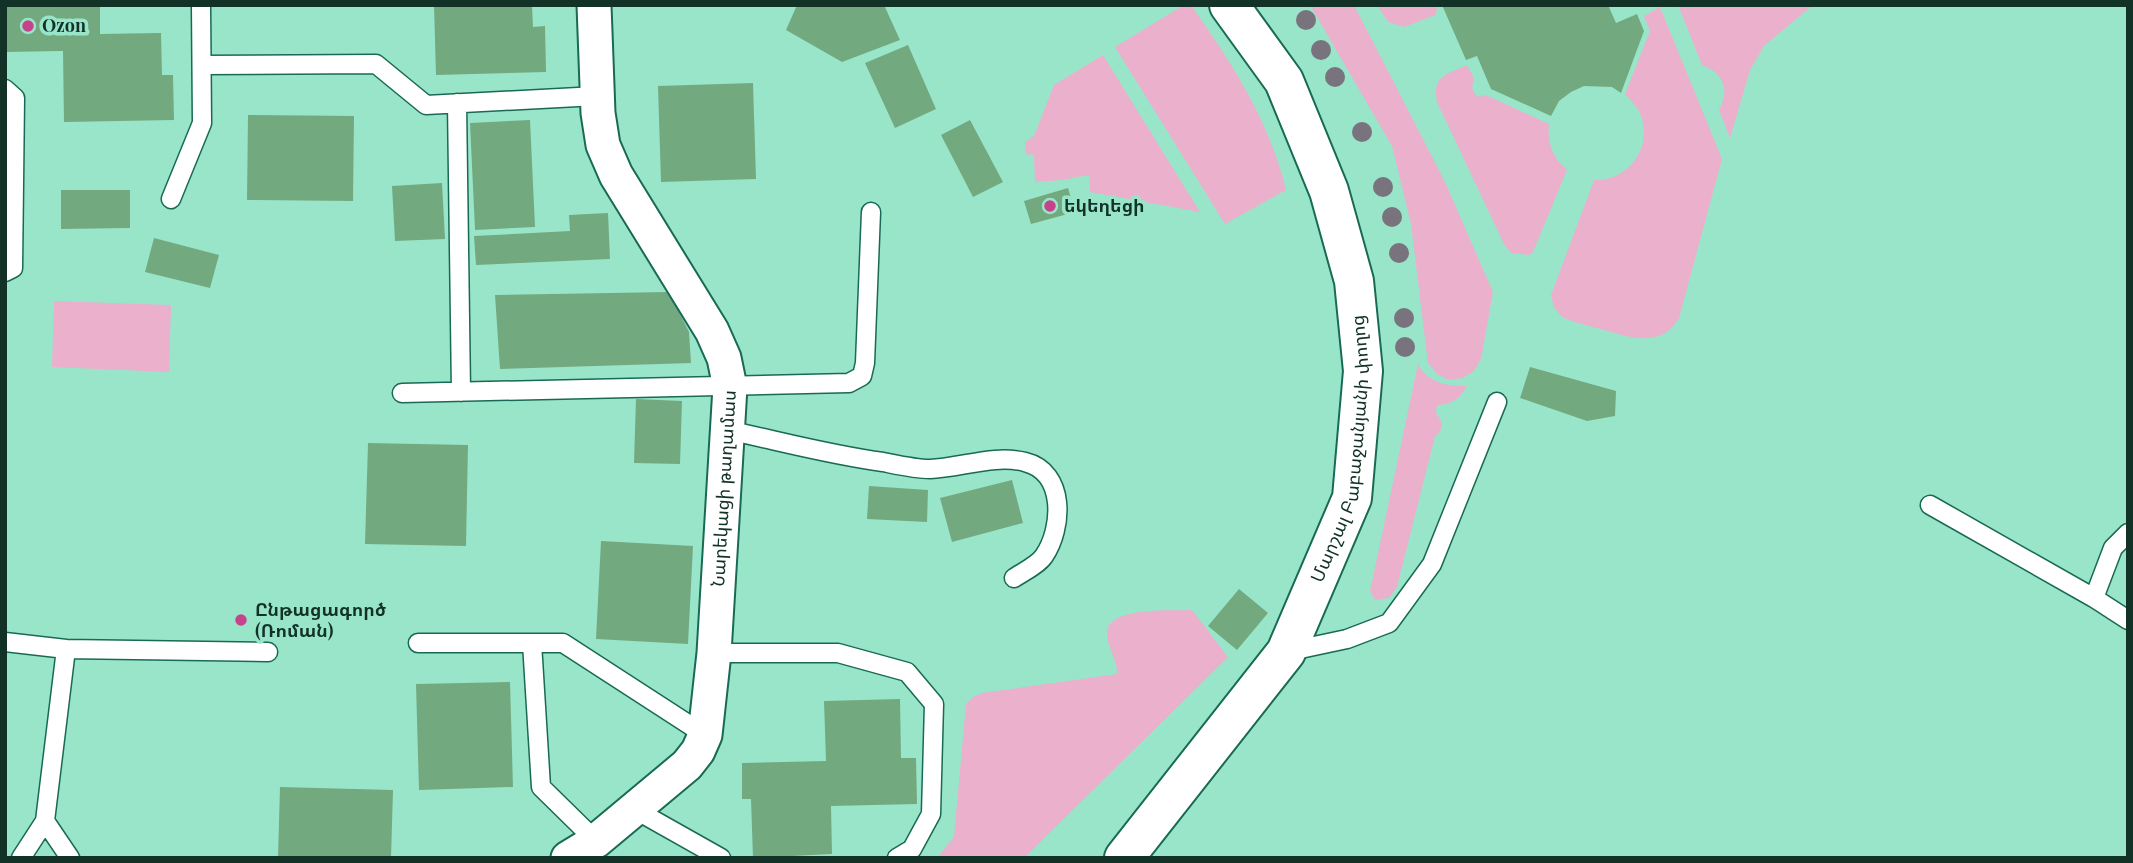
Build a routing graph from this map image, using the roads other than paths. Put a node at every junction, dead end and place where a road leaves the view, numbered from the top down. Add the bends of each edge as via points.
1 (201, 5) edge
2 (594, 5) edge
3 (1229, 5) edge
4 (202, 65) junction
5 (5, 89) edge
6 (597, 96) junction
7 (457, 103) junction
8 (171, 200) dead end
9 (871, 212) dead end
10 (5, 272) edge
11 (730, 387) junction
12 (461, 392) junction
13 (402, 393) dead end
14 (1497, 402) dead end
15 (727, 430) junction
16 (1930, 505) dead end
17 (2128, 533) edge
18 (1014, 578) dead end
19 (2094, 598) junction
20 (2128, 620) edge
21 (5, 642) edge
22 (418, 643) dead end
23 (532, 643) junction
24 (66, 649) junction
25 (268, 652) dead end
26 (1286, 652) junction
27 (714, 653) junction
28 (705, 735) junction
29 (634, 809) junction
30 (45, 821) junction
31 (596, 841) junction
32 (21, 858) edge
33 (70, 858) edge
34 (568, 858) edge
35 (721, 858) edge
36 (897, 858) edge
37 (1124, 858) edge

1 - 4 lane
2 - 6 street, Նարեկացի թաղամաս
3 - 26 main road, Մարշալ Բաբաջանյանի փողոց via 1284,81 1329,191 1354,281 1363,371 1352,498
4 - 7 lane via 376,64 426,105
4 - 8 lane via 202,123
5 - 10 lane via 15,99 13,268
6 - 7 lane
6 - 11 street, Նարեկացի թաղամաս via 603,145 616,175 712,331
7 - 12 lane
9 - 11 lane via 862,376 849,383
11 - 12 lane
11 - 15 street, Նարեկացի թաղամաս
12 - 13 lane
14 - 26 lane via 1432,564 1389,623 1347,639
15 - 18 lane via 929,469 1001,460 1026,462 1054,486 1059,508 1043,557
15 - 27 street, Նարեկացի թաղամաս
16 - 19 lane
17 - 19 lane via 2113,548
19 - 20 lane
21 - 24 lane
22 - 23 lane
23 - 28 lane via 563,643
23 - 31 lane via 541,787
24 - 25 lane
24 - 30 lane
26 - 37 main road, Մարշալ Բաբաջանյանի փողոց
27 - 28 street, Նարեկացի թաղամաս
27 - 36 lane via 838,653 907,672 934,704 930,814 912,849
28 - 29 street, Նարեկացի թաղամաս via 687,765
29 - 31 street, Նարեկացի թաղամաս
29 - 35 lane
30 - 32 lane
30 - 33 lane
31 - 34 street, Նարեկացի թաղամաս

